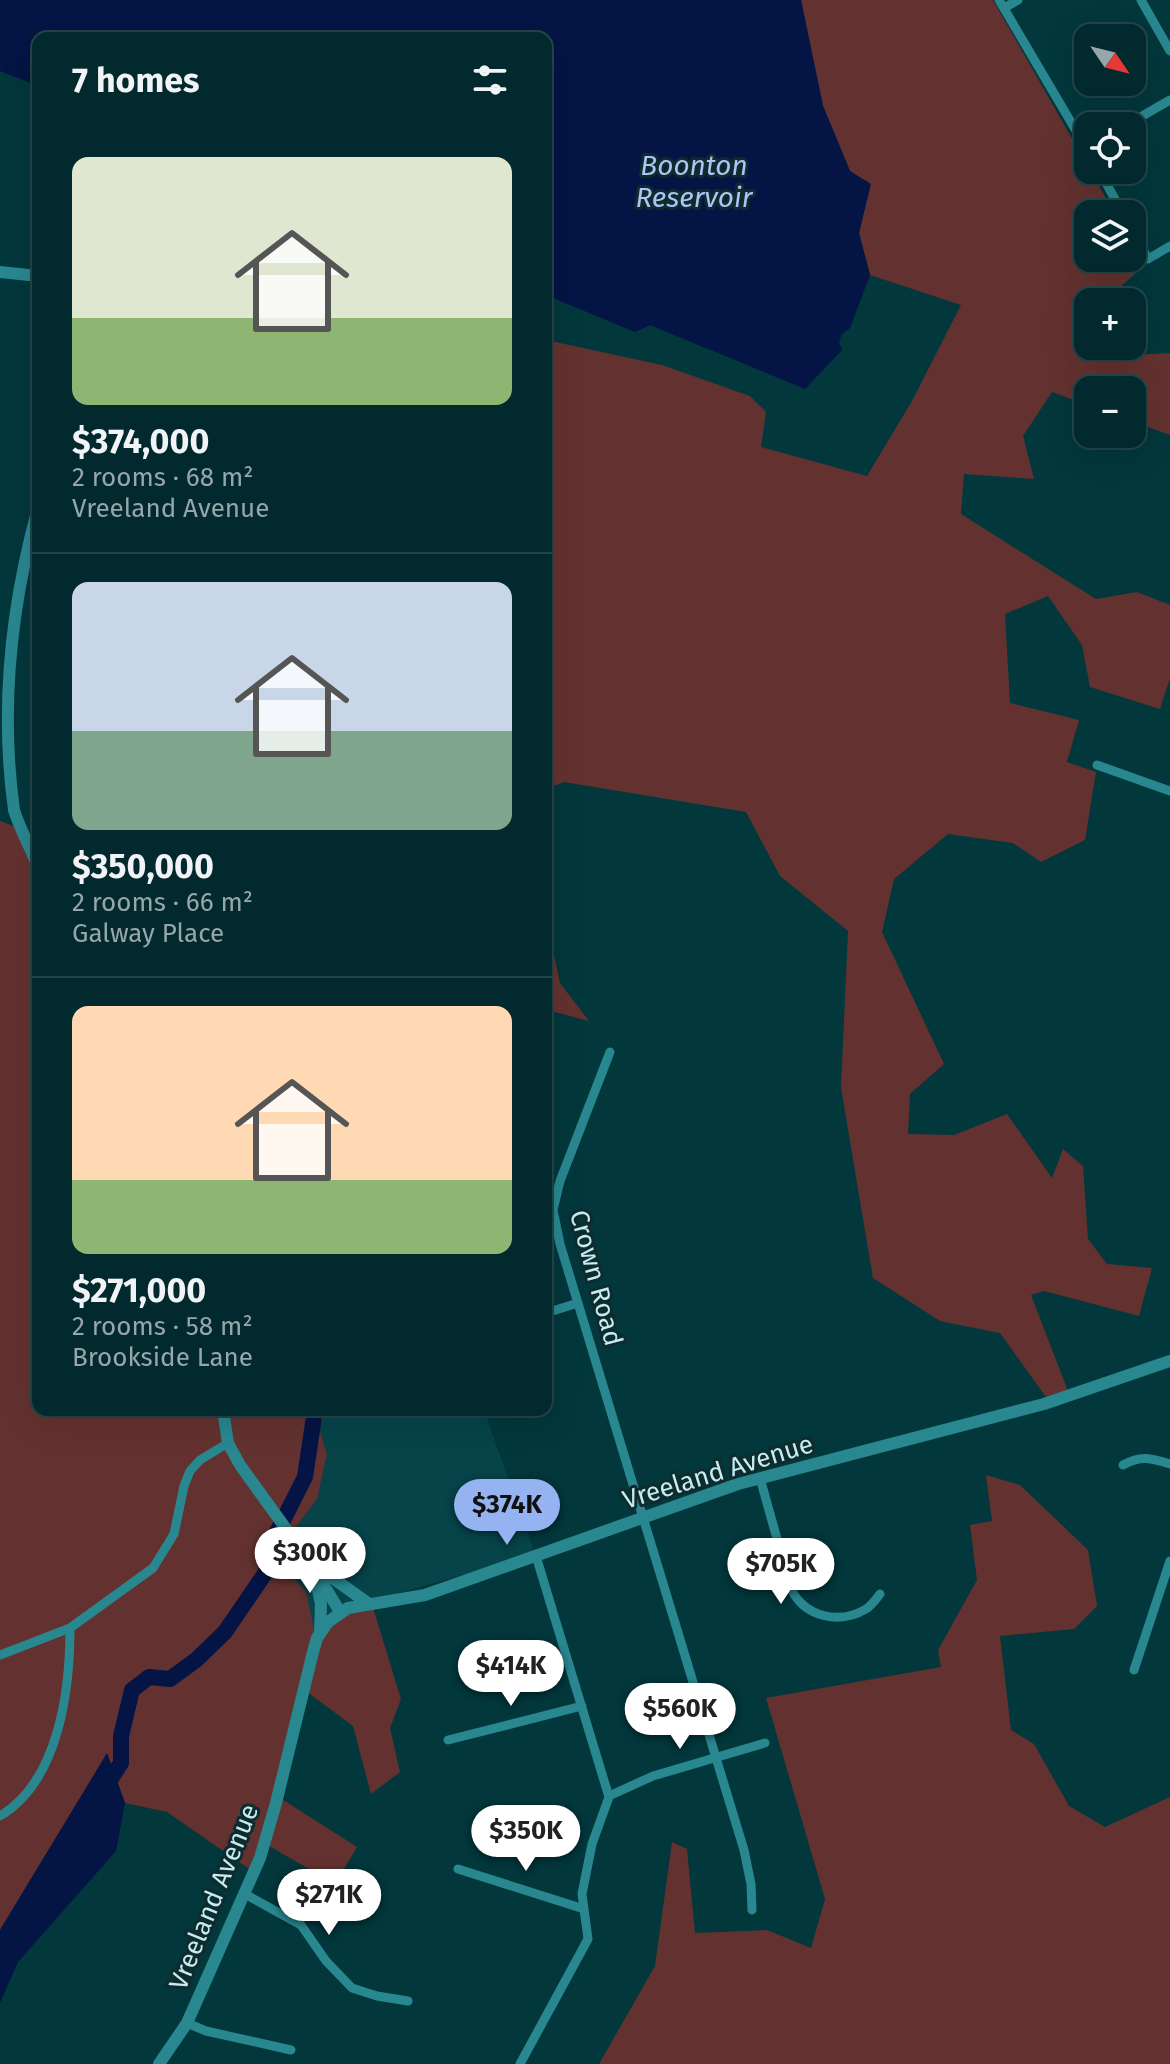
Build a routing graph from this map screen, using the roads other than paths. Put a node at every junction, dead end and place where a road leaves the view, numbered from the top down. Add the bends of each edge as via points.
1 (1018, 0) edge
2 (1141, 0) edge
3 (1001, 4) edge
4 (1170, 51) edge
5 (1170, 100) edge
6 (1146, 114) edge
7 (1074, 126) edge
8 (1170, 246) edge
9 (1146, 255) edge
10 (0, 272) edge
11 (32, 275) edge
12 (32, 531) edge
13 (1097, 765) dead end
14 (1170, 791) edge
15 (32, 853) edge
16 (610, 1052) dead end
17 (578, 1303) junction
18 (552, 1311) edge
19 (1170, 1361) edge
20 (224, 1416) edge
21 (228, 1443) junction
22 (1170, 1464) edge
23 (1123, 1465) dead end
24 (760, 1478) junction
25 (644, 1517) junction
26 (536, 1556) junction
27 (1170, 1561) edge
28 (310, 1562) junction
29 (880, 1594) dead end
30 (369, 1604) junction
31 (340, 1612) junction
32 (70, 1628) junction
33 (320, 1634) junction
34 (0, 1655) edge
35 (1134, 1670) dead end
36 (582, 1706) junction
37 (448, 1740) dead end
38 (765, 1743) dead end
39 (716, 1757) junction
40 (609, 1796) junction
41 (0, 1816) edge
42 (458, 1869) dead end
43 (243, 1893) junction
44 (584, 1909) junction
45 (752, 1910) dead end
46 (408, 2001) dead end
47 (187, 2023) junction
48 (291, 2050) dead end
49 (159, 2064) edge
50 (520, 2064) edge

1 - 3 street
2 - 4 street
3 - 7 street
5 - 6 street
8 - 9 street via 1148,259
10 - 11 street
12 - 15 street via 5,645 2,704 14,811
13 - 14 street
16 - 17 street, Crown Road via 553,1210
17 - 18 street
17 - 25 street, Crown Road
19 - 24 street, Vreeland Avenue via 1044,1404
20 - 21 street
21 - 28 street via 249,1481
21 - 32 street via 190,1471 174,1534 153,1568
22 - 23 street via 1148,1457
24 - 25 street, Vreeland Avenue
24 - 29 street via 791,1589 801,1605 817,1615 841,1615 866,1609
25 - 26 street, Vreeland Avenue
25 - 39 street, Crown Road
26 - 30 street, Vreeland Avenue via 425,1595
26 - 36 street
27 - 35 street
28 - 30 street
28 - 31 street
28 - 33 street via 321,1604
30 - 31 street, Vreeland Avenue
31 - 33 street, Vreeland Avenue
32 - 34 street
32 - 41 street via 63,1709 47,1765 11,1810
33 - 43 street, Vreeland Avenue via 260,1858
36 - 37 street
36 - 40 street
38 - 39 street
39 - 40 street
39 - 45 street, Crown Road via 744,1850
40 - 44 street via 592,1844
42 - 44 street
43 - 46 street via 301,1925 352,1988
43 - 47 street, Vreeland Avenue
44 - 50 street via 588,1939
47 - 48 street
47 - 49 street, Vreeland Avenue

